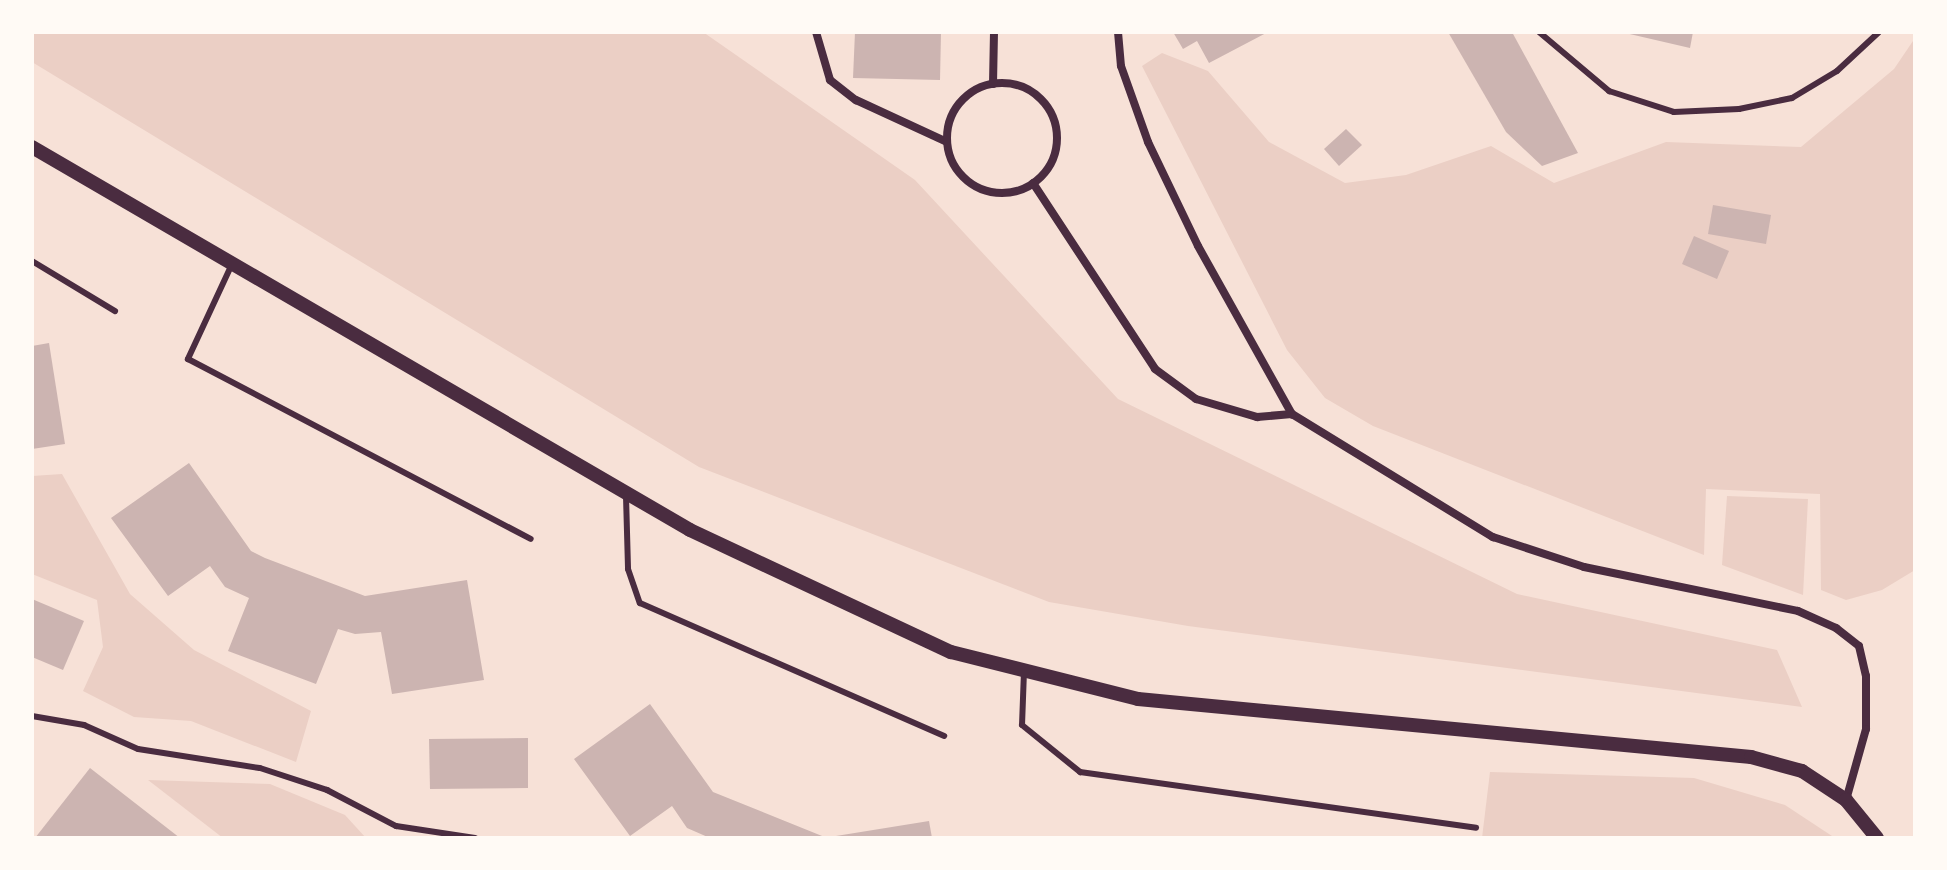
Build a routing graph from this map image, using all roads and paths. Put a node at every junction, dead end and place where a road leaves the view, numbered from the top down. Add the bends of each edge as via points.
1 (816, 32) edge
2 (994, 32) edge
3 (1118, 32) edge
4 (1539, 32) edge
5 (1879, 32) edge
6 (993, 84) junction
7 (947, 142) junction
8 (32, 147) edge
9 (1033, 183) junction
10 (32, 261) edge
11 (232, 264) junction
12 (115, 311) dead end
13 (1292, 414) junction
14 (626, 492) junction
15 (531, 539) dead end
16 (1024, 671) junction
17 (32, 716) edge
18 (944, 736) dead end
19 (1846, 800) junction
20 (1476, 828) dead end
21 (475, 838) edge
22 (1877, 838) edge

1 - 7 street via 830,80 856,100
2 - 6 street
3 - 13 street via 1121,66 1148,142 1198,246
4 - 5 lane via 1609,91 1674,112 1739,109 1792,98 1837,71
6 - 7 street via 978,88 954,111
6 - 9 street via 1027,89 1052,116 1055,153
7 - 9 street via 952,162 979,188 998,193
8 - 11 street
9 - 13 street via 1155,369 1196,399 1257,417
10 - 12 lane
11 - 14 street
11 - 15 lane via 188,359
13 - 19 street via 1493,537 1584,567 1798,611 1836,628 1859,646 1866,676 1866,729
14 - 16 street via 690,530 951,652
14 - 18 lane via 628,569 640,603
16 - 19 street via 1138,699 1751,757 1802,771
16 - 20 lane via 1022,725 1080,772
17 - 21 lane via 84,725 138,749 260,768 327,790 396,826
19 - 22 street

